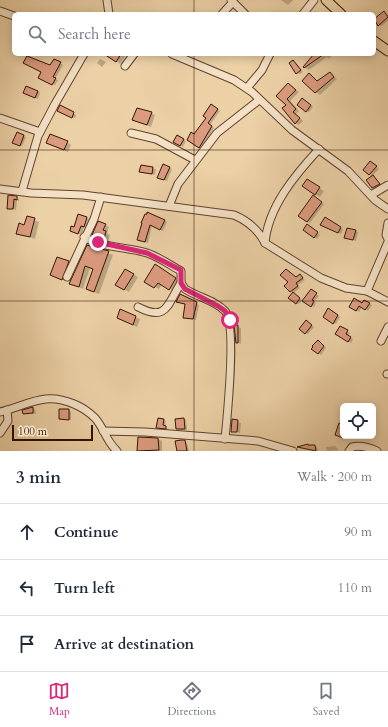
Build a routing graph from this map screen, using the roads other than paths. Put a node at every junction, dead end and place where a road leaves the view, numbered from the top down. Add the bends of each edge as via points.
1 (107, 0) edge
2 (314, 0) edge
3 (326, 0) edge
4 (232, 1) edge
5 (0, 11) edge
6 (109, 12) edge
7 (224, 12) edge
8 (243, 12) edge
9 (305, 12) edge
10 (339, 12) edge
11 (12, 15) edge
12 (376, 42) edge
13 (388, 51) edge
14 (80, 56) edge
15 (132, 56) edge
16 (177, 56) edge
17 (269, 56) edge
18 (125, 66) dead end
19 (247, 88) junction
20 (259, 100) junction
21 (0, 118) edge
22 (40, 132) junction
23 (131, 133) dead end
24 (318, 149) junction
25 (195, 160) junction
26 (388, 185) edge
27 (0, 189) edge
28 (22, 191) junction
29 (371, 195) junction
30 (101, 197) junction
31 (169, 206) junction
32 (388, 209) edge
33 (388, 223) edge
34 (84, 237) junction
35 (388, 240) edge
36 (265, 243) junction
37 (67, 277) dead end
38 (181, 283) junction
39 (367, 292) junction
40 (388, 302) edge
41 (138, 307) dead end
42 (388, 327) edge
43 (381, 341) dead end
44 (3, 411) edge
45 (103, 431) junction
46 (0, 433) edge
47 (225, 439) junction
48 (348, 450) edge
49 (116, 451) edge
50 (293, 451) edge
51 (377, 451) edge

1 - 6 street
2 - 9 street
3 - 10 main road
4 - 7 street
4 - 8 street
5 - 11 street
12 - 13 main road
14 - 22 street
15 - 18 street
16 - 19 street
17 - 19 street via 262,70
19 - 20 street
20 - 24 street
20 - 25 street via 217,133
21 - 22 street
22 - 28 street
23 - 25 street via 156,139
24 - 29 street via 348,172
24 - 36 street via 281,198 266,229
25 - 31 street via 178,184
26 - 29 street
27 - 28 street
28 - 30 street
29 - 32 street
30 - 31 street
30 - 34 street via 94,220
31 - 36 street via 234,215 246,220
33 - 35 street
34 - 37 street
34 - 38 street via 147,253 163,260 181,270
35 - 39 street
36 - 39 street via 321,278 346,288
38 - 41 street via 163,312 154,314
38 - 47 street via 191,293 225,311 230,320 230,390
39 - 40 street
42 - 43 street
44 - 45 street via 49,397 80,406 94,418
44 - 46 street via 8,421
45 - 47 street
45 - 49 street
47 - 50 street via 258,441
48 - 51 street via 356,446

